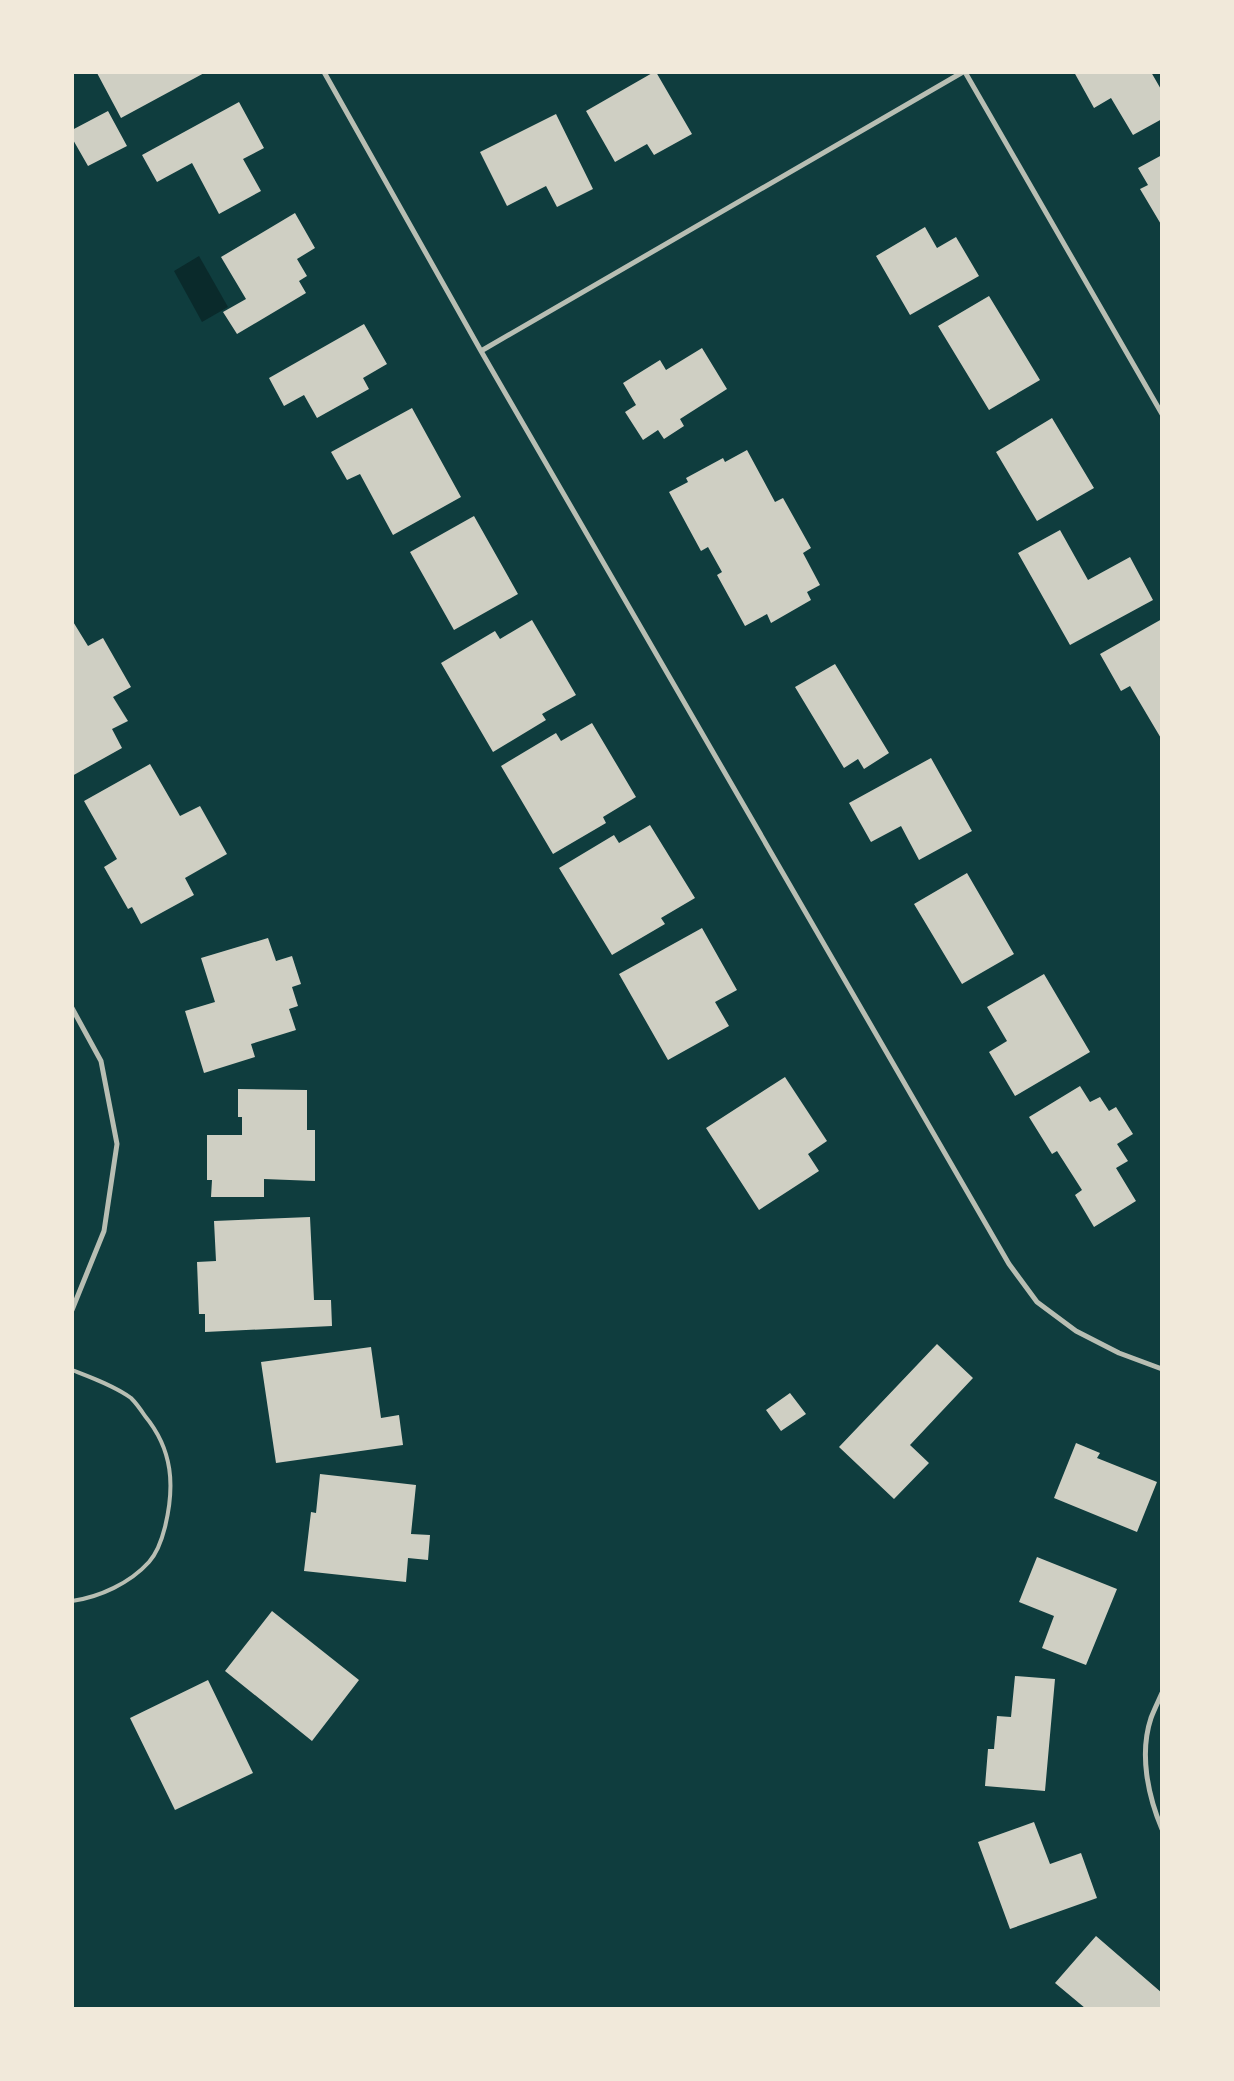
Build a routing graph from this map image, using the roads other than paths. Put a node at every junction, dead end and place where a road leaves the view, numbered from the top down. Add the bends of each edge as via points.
1 (324, 72) edge
2 (964, 72) edge
3 (481, 351) junction
4 (1162, 414) edge
5 (72, 1008) edge
6 (72, 1310) edge
7 (1162, 1369) edge
8 (72, 1370) edge
9 (72, 1601) edge
10 (1162, 1693) edge
11 (1162, 1829) edge

1 - 3 street
2 - 3 street
2 - 4 street
3 - 7 street via 1009,1264 1037,1302 1076,1331
5 - 6 street via 101,1061 117,1144 104,1231
8 - 9 lane via 94,1378 131,1399 157,1430 170,1467 171,1503 162,1540 150,1561 131,1578 89,1599
10 - 11 street via 1150,1720 1146,1748 1153,1809

